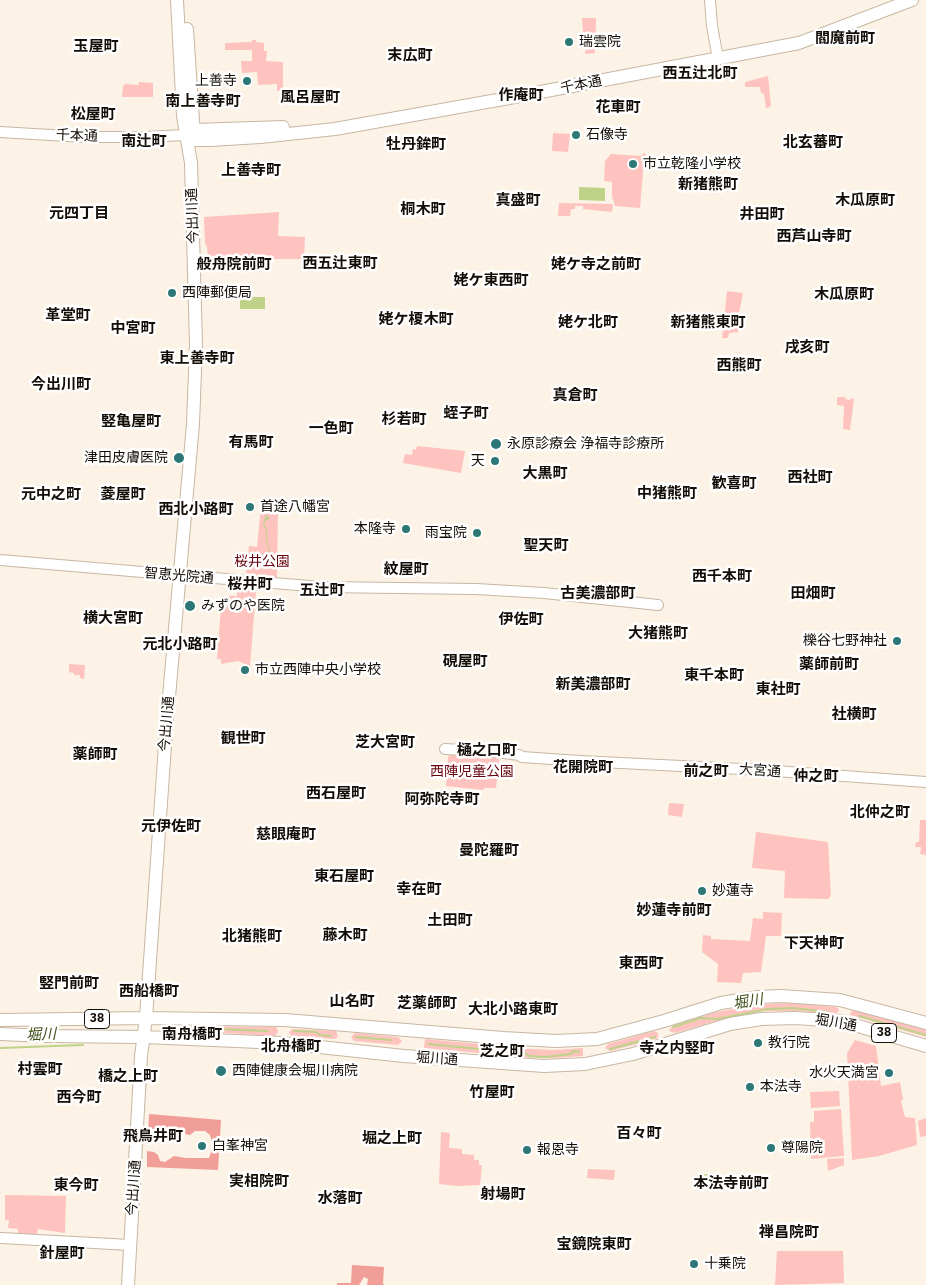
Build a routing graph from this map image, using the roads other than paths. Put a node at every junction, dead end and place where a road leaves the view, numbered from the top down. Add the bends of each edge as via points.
1 (178, 0) edge
2 (186, 0) edge
3 (710, 0) edge
4 (894, 0) edge
5 (912, 0) edge
6 (717, 53) junction
7 (0, 132) edge
8 (191, 135) junction
9 (0, 560) edge
10 (181, 576) junction
11 (658, 605) dead end
12 (445, 749) dead end
13 (926, 782) edge
14 (146, 1018) junction
15 (0, 1020) edge
16 (926, 1023) edge
17 (0, 1034) edge
18 (144, 1037) junction
19 (926, 1046) edge
20 (1, 1238) edge
21 (130, 1245) junction
22 (128, 1285) edge

1 - 8 main road, 今出川通 via 182,112
2 - 8 main road, 今出川通
3 - 6 street
4 - 6 main road, 千本通 via 798,34
5 - 8 main road, 千本通 via 800,43 515,97 335,129 260,137
6 - 8 main road, 千本通 via 325,122
7 - 8 street, 千本通 via 84,137
8 - 10 main road, 今出川通 via 196,345
9 - 10 street, 智恵光院通
10 - 11 street, 智恵光院通 via 321,587 536,592
10 - 14 main road, 今出川通 via 156,852
12 - 13 street, 大宮通 via 580,761
14 - 15 main road, 堀川通 / 38
14 - 16 main road, 堀川通 / 38 via 285,1020 556,1041 597,1039 721,1003 781,996 840,1000
14 - 18 main road, 今出川通
17 - 18 main road, 堀川通 / 38
18 - 19 main road, 堀川通 / 38 via 282,1043 544,1066 585,1064 633,1054 730,1024 795,1018 841,1022
18 - 21 main road, 今出川通
20 - 21 street
21 - 22 main road, 今出川通

